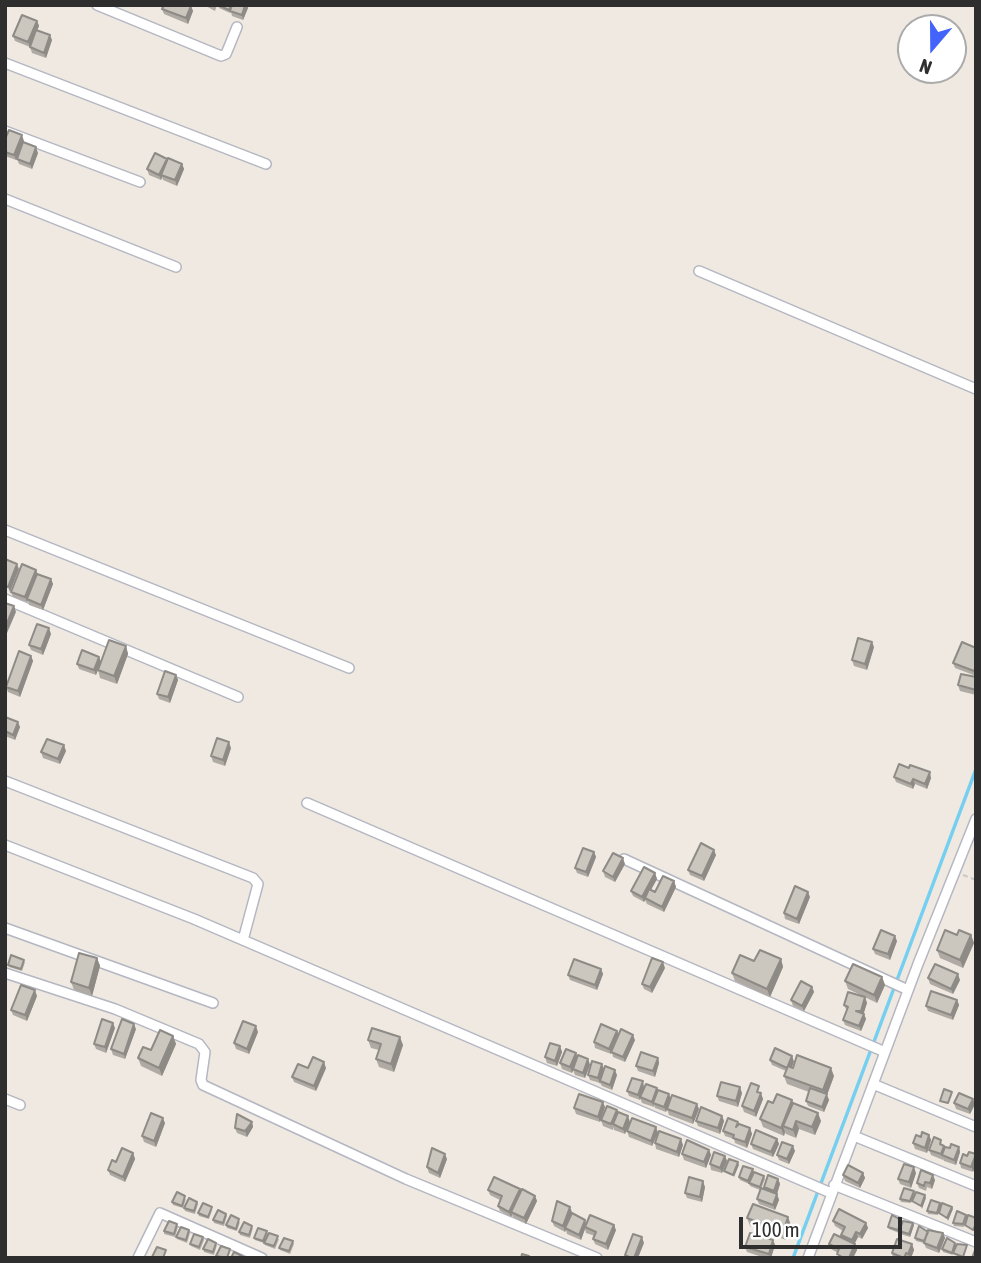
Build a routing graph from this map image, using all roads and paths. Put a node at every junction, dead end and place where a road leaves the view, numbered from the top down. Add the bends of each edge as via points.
1 (97, 5) edge
2 (237, 27) dead end
3 (5, 63) edge
4 (5, 131) edge
5 (266, 164) dead end
6 (140, 181) dead end
7 (5, 199) edge
8 (176, 267) dead end
9 (699, 271) dead end
10 (976, 389) edge
11 (5, 530) edge
12 (5, 599) edge
13 (349, 668) dead end
14 (238, 697) dead end
15 (5, 781) edge
16 (307, 803) dead end
17 (976, 819) edge
18 (5, 845) edge
19 (624, 859) edge
20 (955, 872) junction
21 (976, 880) edge
22 (5, 928) edge
23 (243, 940) junction
24 (5, 973) edge
25 (905, 989) junction
26 (213, 1003) dead end
27 (882, 1051) junction
28 (873, 1084) junction
29 (5, 1099) edge
30 (20, 1105) dead end
31 (976, 1127) edge
32 (854, 1136) junction
33 (976, 1186) edge
34 (830, 1189) junction
35 (976, 1242) edge
36 (138, 1258) edge
37 (262, 1258) edge
38 (597, 1258) edge
39 (808, 1258) edge

1 - 2 street via 221,56
3 - 5 street
4 - 6 street
7 - 8 street
9 - 10 street
11 - 13 street
12 - 14 street
15 - 23 street via 253,878 258,884
16 - 27 street
17 - 20 street
18 - 23 street
19 - 25 street
20 - 21 path
20 - 25 street
22 - 26 street
23 - 34 street via 808,1184
24 - 38 street via 115,1009 199,1044 205,1052 203,1085 406,1180
25 - 27 street
27 - 28 street
28 - 31 street
28 - 32 street
29 - 30 street
32 - 33 street
32 - 34 street
34 - 35 street
34 - 39 street
36 - 37 street via 160,1213

